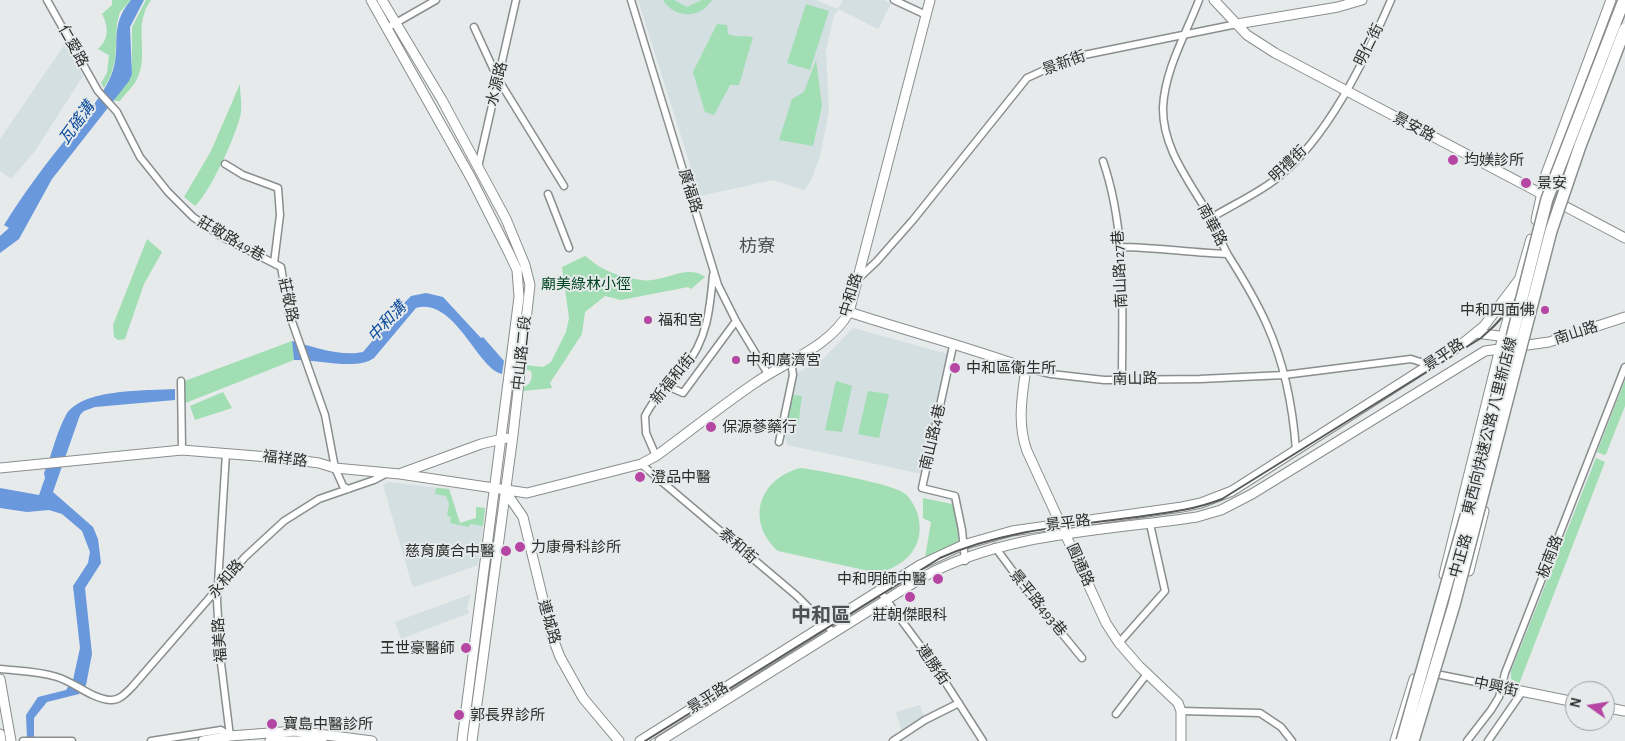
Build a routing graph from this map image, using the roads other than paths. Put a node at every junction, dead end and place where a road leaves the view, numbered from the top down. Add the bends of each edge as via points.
1 (47, 0) edge
2 (372, 0) edge
3 (382, 0) edge
4 (436, 0) edge
5 (516, 0) edge
6 (631, 0) edge
7 (894, 0) edge
8 (930, 0) edge
9 (1199, 0) edge
10 (1214, 0) edge
11 (1362, 0) edge
12 (1391, 0) edge
13 (1611, 0) edge
14 (1616, 0) edge
15 (1624, 0) edge
16 (1625, 12) edge
17 (926, 16) junction
18 (1237, 24) junction
19 (391, 26) junction
20 (474, 28) dead end
21 (1625, 29) edge
22 (1186, 33) junction
23 (1625, 44) edge
24 (498, 79) junction
25 (1346, 90) junction
26 (117, 112) joint
27 (1103, 161) dead end
28 (226, 164) dead end
29 (478, 168) junction
30 (564, 186) dead end
31 (548, 194) dead end
32 (1545, 197) junction
33 (1563, 204) junction
34 (1211, 218) junction
35 (1625, 238) edge
36 (1120, 247) junction
37 (569, 248) dead end
38 (1227, 254) junction
39 (274, 263) junction
40 (714, 272) junction
41 (1521, 277) junction
42 (856, 280) junction
43 (1514, 299) junction
44 (1534, 311) junction
45 (848, 312) junction
46 (1625, 317) edge
47 (736, 320) junction
48 (1476, 333) junction
49 (1503, 336) junction
50 (1516, 343) junction
51 (1526, 344) junction
52 (953, 346) junction
53 (1500, 347) junction
54 (1405, 360) junction
55 (791, 361) junction
56 (1430, 365) junction
57 (1625, 367) edge
58 (1026, 368) junction
59 (768, 374) junction
60 (1417, 374) junction
61 (1284, 375) junction
62 (1122, 380) junction
63 (181, 381) dead end
64 (667, 386) junction
65 (513, 435) junction
66 (502, 440) junction
67 (779, 442) dead end
68 (182, 450) junction
69 (1296, 450) junction
70 (226, 453) junction
71 (656, 456) junction
72 (641, 464) junction
73 (0, 468) edge
74 (335, 468) junction
75 (386, 473) junction
76 (400, 474) junction
77 (348, 489) junction
78 (501, 489) junction
79 (1060, 524) junction
80 (1150, 524) junction
81 (1066, 535) junction
82 (963, 545) junction
83 (995, 547) junction
84 (964, 560) junction
85 (217, 588) junction
86 (879, 590) junction
87 (886, 600) junction
88 (826, 624) junction
89 (833, 632) junction
90 (1119, 643) junction
91 (1082, 658) dead end
92 (0, 669) edge
93 (1417, 669) junction
94 (1428, 672) junction
95 (1148, 674) junction
96 (1438, 675) junction
97 (0, 679) edge
98 (1501, 687) junction
99 (1522, 692) junction
100 (1565, 700) edge
101 (959, 703) junction
102 (1181, 711) junction
103 (1116, 714) dead end
104 (0, 734) edge
105 (230, 736) junction
106 (1, 741) edge
107 (10, 741) edge
108 (23, 741) edge
109 (60, 741) edge
110 (72, 741) edge
111 (151, 741) edge
112 (204, 741) edge
113 (270, 741) edge
114 (322, 741) edge
115 (372, 741) edge
116 (462, 741) edge
117 (472, 741) edge
118 (619, 741) edge
119 (640, 741) edge
120 (660, 741) edge
121 (892, 741) edge
122 (984, 741) edge
123 (1182, 741) edge
124 (1292, 741) edge
125 (1395, 741) edge
126 (1402, 741) edge
127 (1407, 741) edge
128 (1413, 741) edge
129 (1418, 741) edge
130 (1467, 741) edge
131 (1488, 741) edge

1 - 26 street, 仁愛路 via 98,92
2 - 19 main road, 中山路二段
3 - 19 main road, 中山路二段
4 - 19 street
5 - 24 street, 水源路
6 - 40 street, 廣福路
7 - 17 street
8 - 17 main road, 中和路
9 - 22 street, 南華路
10 - 18 main road, 景安路
11 - 18 main road, 景新街
12 - 25 street, 明仁街
13 - 32 main road via 1546,174
14 - 32 highway, bridge via 1550,175
15 - 32 highway, 東西向快速公路 八里新店線, bridge
16 - 32 main road via 1558,178
17 - 42 main road, 中和路
18 - 22 street, 景新街
18 - 25 main road, 景安路 via 1247,35 1275,53
19 - 29 main road, 中山路二段 via 442,100
19 - 66 main road, 中山路二段 via 516,270 519,297
20 - 24 street
21 - 128 highway, 東西向快速公路 八里新店線, bridge via 1551,231 1454,605
22 - 34 street, 南華路 via 1179,42 1169,80 1163,106 1164,128 1168,143
22 - 42 street, 景新街 via 1066,60 1027,78 913,220
23 - 33 main road
24 - 29 street, 水源路
24 - 30 street
25 - 32 main road, 景安路
25 - 34 street, 明禮街 via 1313,140 1291,165 1267,185
26 - 39 street, 莊敬路49巷 via 140,157 193,217 222,237
27 - 36 street, 南山路127巷 via 1112,192
28 - 39 street, 莊敬路 via 242,175 278,188 280,215
29 - 65 main road, 中山路二段 via 506,219 530,285
31 - 37 street
32 - 33 main road, 景安路
32 - 41 main road
32 - 126 highway, 東西向快速公路 八里新店線, bridge via 1472,495
33 - 35 main road, 景安路
33 - 44 main road
34 - 38 street, 南華路
36 - 38 street
36 - 62 street, 南山路127巷
38 - 61 street, 南華路 via 1267,325
39 - 74 street, 莊敬路 via 281,267 289,313 325,415
40 - 47 street, 廣福路
40 - 64 street, 新福和街 via 702,338 684,367
41 - 43 main road
41 - 48 main road
42 - 45 main road, 中和路
43 - 49 main road
43 - 50 main road, 中正路
44 - 50 main road, 中正路
44 - 51 main road
45 - 52 main road, 南山路
45 - 55 main road, 中和路 via 842,325 831,335
46 - 51 main road, 南山路 via 1549,342
47 - 59 street, 廣福路
47 - 64 street via 684,393
48 - 49 main road, 景平路
48 - 56 main road, 景平路
49 - 50 main road, 景平路
49 - 53 main road
50 - 51 main road, 景平路
50 - 53 main road, 景平路
50 - 94 main road, 中正路
51 - 96 main road, 中正路 via 1478,536
52 - 58 main road, 南山路
52 - 82 street, 南山路4巷 via 922,488 955,496
53 - 80 main road, 景平路 via 1468,359 1237,503 1197,517
53 - 93 main road, 中正路 via 1444,575
54 - 56 street, 南山路
54 - 60 street via 1413,363
54 - 61 street, 南山路
55 - 59 main road, 中和路
55 - 67 street via 793,375
56 - 60 main road, 景平路
57 - 98 street, 板南路
58 - 62 street, 南山路 via 1076,377
58 - 79 main road, 圓通路 via 1021,404 1022,438
59 - 71 main road, 中和路
60 - 69 main road, 景平路
61 - 62 street, 南山路
61 - 69 street, 南華路
63 - 68 street
64 - 71 street, 新福和街 via 645,416 646,433
65 - 66 main road
65 - 78 main road, 中山路二段
66 - 76 main road via 481,444
66 - 78 main road, 中山路二段
68 - 70 main road, 福祥路
68 - 73 main road, 福祥路
69 - 79 main road, 景平路 via 1242,486 1201,504
70 - 74 main road, 福祥路 via 291,459
70 - 85 street, 福美路
71 - 72 main road, 中和路
72 - 78 main road, 中和路 via 531,493
72 - 88 street, 泰和街 via 738,544
74 - 75 main road, 福祥路
74 - 77 street, 莊敬路 via 342,486
75 - 76 main road, 福祥路
75 - 77 street, 永和路
76 - 78 main road, 福祥路
77 - 85 street, 永和路 via 319,499 284,521
78 - 116 main road, 中山路二段
78 - 117 main road, 中山路二段
78 - 118 main road, 連城路 via 518,506 523,517 560,657 583,698
79 - 81 main road, 圓通路
79 - 82 main road, 景平路 via 1012,531
80 - 81 main road, 景平路
80 - 90 street via 1165,591
81 - 83 main road, 景平路
81 - 90 main road, 圓通路 via 1106,623
82 - 84 street, 南山路4巷
82 - 86 main road, 景平路 via 920,565
83 - 84 main road, 景平路
83 - 91 street, 景平路493巷
84 - 87 main road, 景平路 via 923,577
85 - 92 street, 永和路 via 120,698 101,699 69,681 43,673
85 - 105 street, 福美路 via 220,655
86 - 87 street, 連勝街
86 - 88 main road, 景平路
87 - 89 main road, 景平路
87 - 101 street, 連勝街
88 - 89 street, 泰和街
88 - 119 main road, 景平路
89 - 120 main road, 景平路
90 - 95 main road, 圓通路
93 - 94 street, 中興街
93 - 125 main road, 中正路
94 - 96 street, 中興街
94 - 127 main road, 中正路
95 - 102 main road, 圓通路 via 1178,703
95 - 103 street
96 - 98 street, 中興街
96 - 129 main road, 中正路
97 - 107 main road
98 - 99 main road, 中興街
98 - 130 street, 板南路 via 1491,710
99 - 100 main road, 中興街
99 - 131 street
101 - 121 street
101 - 122 street, 連勝街
102 - 123 main road
102 - 124 street via 1260,713 1281,727
104 - 106 main road
105 - 111 street via 221,730
105 - 112 main road
105 - 115 main road via 295,731
108 - 109 street
109 - 110 street
113 - 114 main road

